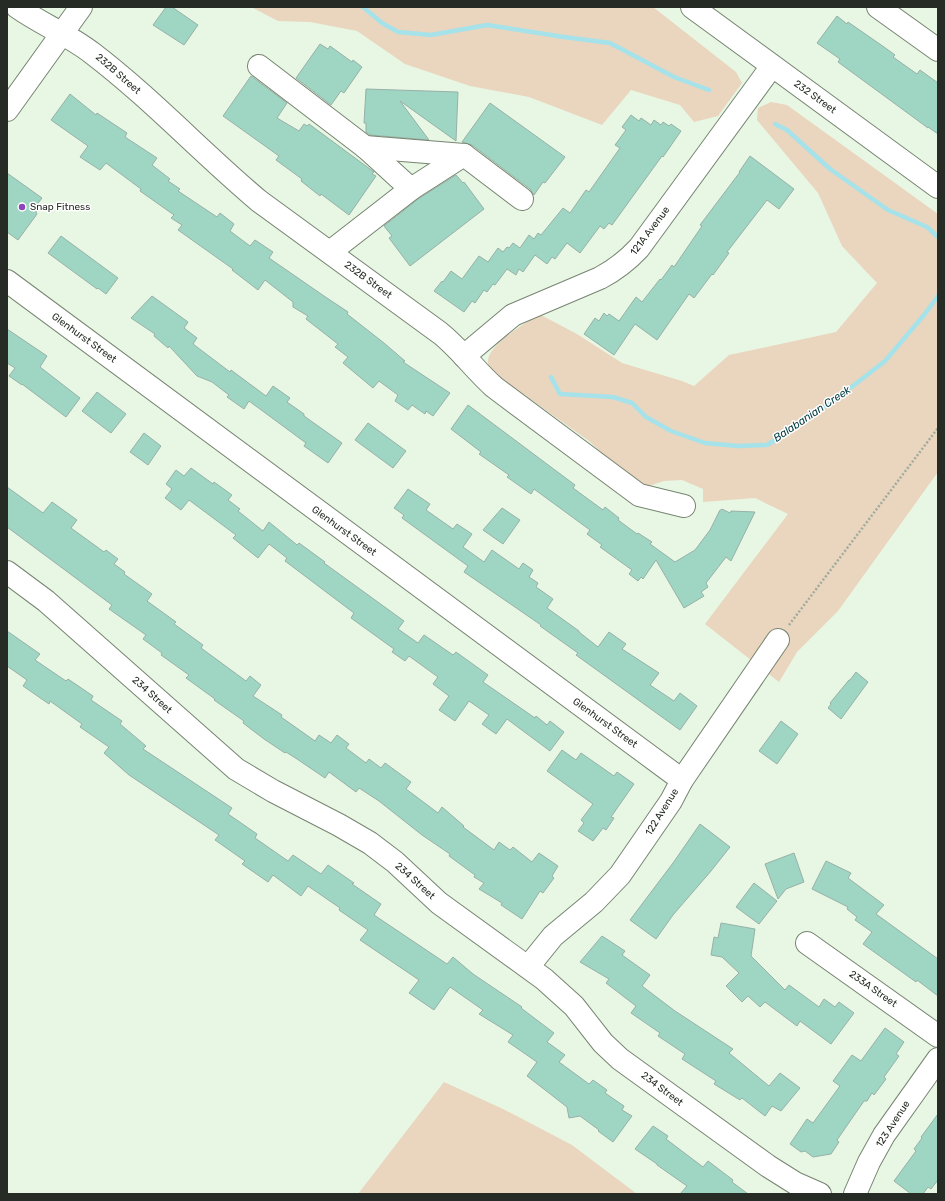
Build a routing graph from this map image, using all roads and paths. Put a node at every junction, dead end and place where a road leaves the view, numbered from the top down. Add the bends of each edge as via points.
1 (17, 7) edge
2 (81, 7) edge
3 (692, 7) edge
4 (878, 7) edge
5 (62, 33) junction
6 (938, 50) edge
7 (259, 66) dead end
8 (772, 66) junction
9 (7, 110) edge
10 (365, 147) junction
11 (464, 155) junction
12 (938, 187) edge
13 (411, 189) junction
14 (522, 199) dead end
15 (330, 252) junction
16 (7, 281) edge
17 (464, 356) junction
18 (938, 428) edge
19 (684, 506) dead end
20 (7, 572) edge
21 (778, 640) joint
22 (682, 780) junction
23 (807, 943) dead end
24 (528, 967) junction
25 (938, 1036) edge
26 (938, 1059) edge
27 (820, 1194) edge
28 (855, 1194) edge

1 - 5 street, 232B Street
2 - 5 street
3 - 8 street, 232 Street
4 - 6 street
5 - 9 street
5 - 15 street, 232B Street via 86,48 118,74 259,201
7 - 10 street
8 - 12 street, 232 Street
8 - 17 street, 121A Avenue via 628,260 600,278 513,315
10 - 11 street
10 - 13 street
11 - 13 street
11 - 14 street
13 - 15 street
15 - 17 street, 232B Street via 440,333
16 - 22 street, Glenhurst Street
17 - 19 street, 232B Street via 494,387 639,495
18 - 21 path
20 - 24 street, 234 Street via 46,601 236,769 370,843 395,862 439,903
21 - 22 street, 122 Avenue
22 - 24 street, 122 Avenue via 671,801 620,875 604,893 553,936
23 - 25 street, 233A Street
24 - 27 street, 234 Street via 570,1002 603,1043 620,1059 768,1166 795,1183
26 - 28 street, 123 Avenue via 884,1135

